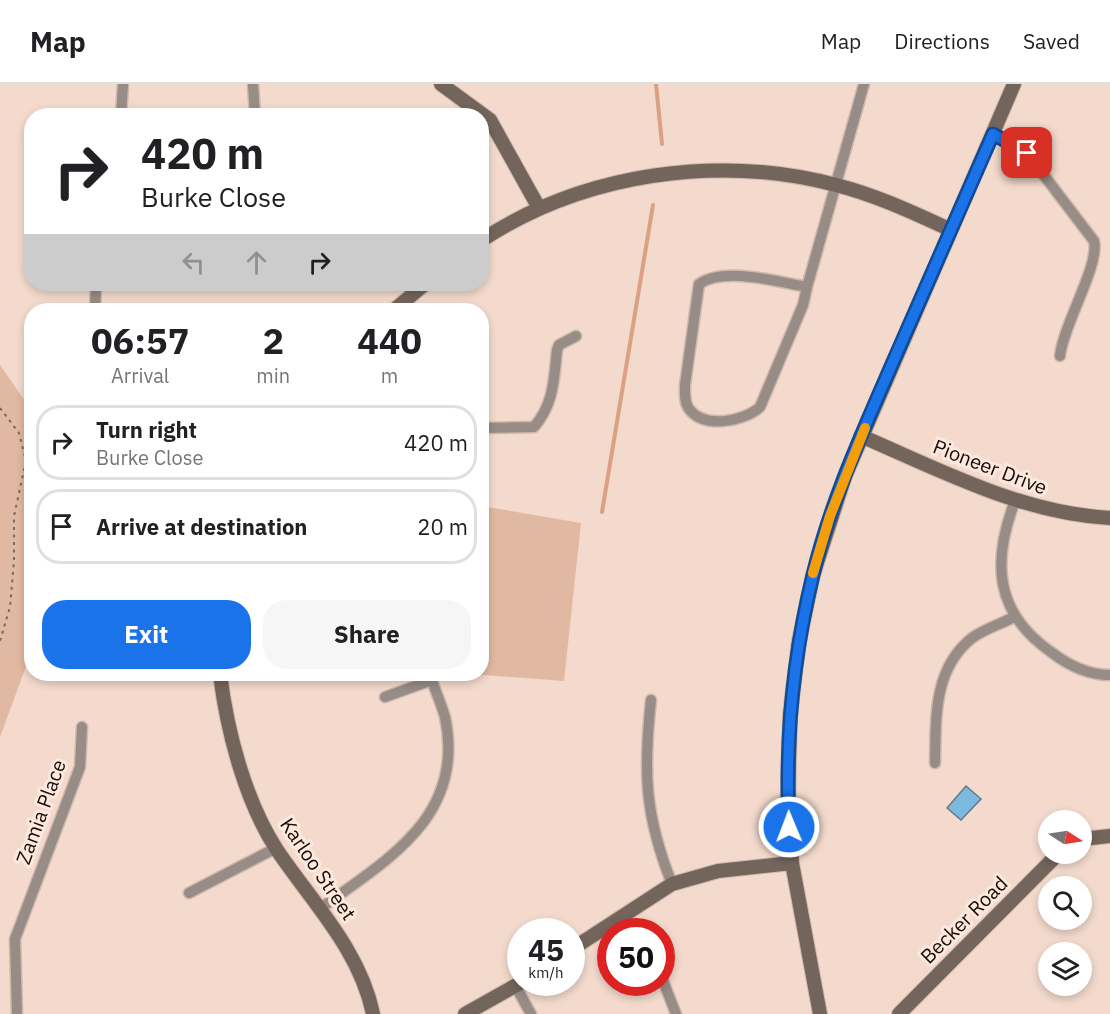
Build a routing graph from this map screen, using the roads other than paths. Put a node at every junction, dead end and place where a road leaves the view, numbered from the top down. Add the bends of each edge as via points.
1 (123, 84) edge
2 (253, 84) edge
3 (441, 84) edge
4 (864, 84) edge
5 (1014, 84) edge
6 (122, 108) edge
7 (254, 108) edge
8 (474, 108) edge
9 (489, 119) edge
10 (993, 134) junction
11 (837, 185) junction
12 (539, 208) junction
13 (951, 230) junction
14 (489, 236) edge
15 (807, 286) junction
16 (417, 291) edge
17 (402, 303) edge
18 (576, 336) dead end
19 (1059, 356) dead end
20 (489, 428) edge
21 (861, 436) junction
22 (1015, 501) junction
23 (1110, 518) edge
24 (1014, 617) junction
25 (1110, 675) edge
26 (221, 681) edge
27 (422, 681) edge
28 (432, 681) edge
29 (385, 697) dead end
30 (651, 700) dead end
31 (82, 727) dead end
32 (935, 763) dead end
33 (1110, 836) edge
34 (1092, 838) edge
35 (276, 848) junction
36 (792, 863) junction
37 (1048, 864) edge
38 (672, 884) junction
39 (189, 892) dead end
40 (321, 908) junction
41 (624, 914) junction
42 (626, 918) edge
43 (585, 940) edge
44 (507, 991) edge
45 (524, 996) edge
46 (669, 996) edge
47 (17, 1014) edge
48 (374, 1014) edge
49 (465, 1014) edge
50 (531, 1014) edge
51 (676, 1014) edge
52 (820, 1014) edge
53 (898, 1014) edge

1 - 6 street
2 - 7 street
3 - 8 street
4 - 11 street
5 - 10 street
9 - 12 street
10 - 13 street
10 - 19 street via 1018,147 1038,165 1095,245
11 - 12 street via 746,171 679,172 615,183
11 - 13 street
11 - 15 street
12 - 14 street
13 - 21 street
15 - 15 street via 735,275 717,276 699,284 686,385 689,409 708,418 730,421 750,416 760,407 803,305
16 - 17 street
18 - 20 street via 559,345 550,402 534,427
21 - 22 street, Pioneer Drive
21 - 36 street via 830,516 799,641 790,715 788,809
22 - 23 street, Pioneer Drive
22 - 24 street via 1000,559 1001,576
24 - 25 street via 1038,643 1070,666
24 - 32 street via 972,638 944,672 936,708
26 - 35 street, Karloo Street via 231,738 243,775
27 - 29 street
28 - 40 street via 445,717 447,748 445,773 429,815 399,850
30 - 38 street via 645,757 648,793 653,831
31 - 47 street, Zamia Place via 80,767 15,939
33 - 34 street
35 - 39 street
35 - 40 street, Karloo Street
36 - 38 street via 718,872
36 - 52 street
37 - 53 street, Becker Road
38 - 41 street
40 - 48 street, Karloo Street via 357,970
41 - 42 street
41 - 43 street
44 - 49 street
45 - 50 street
46 - 51 street

